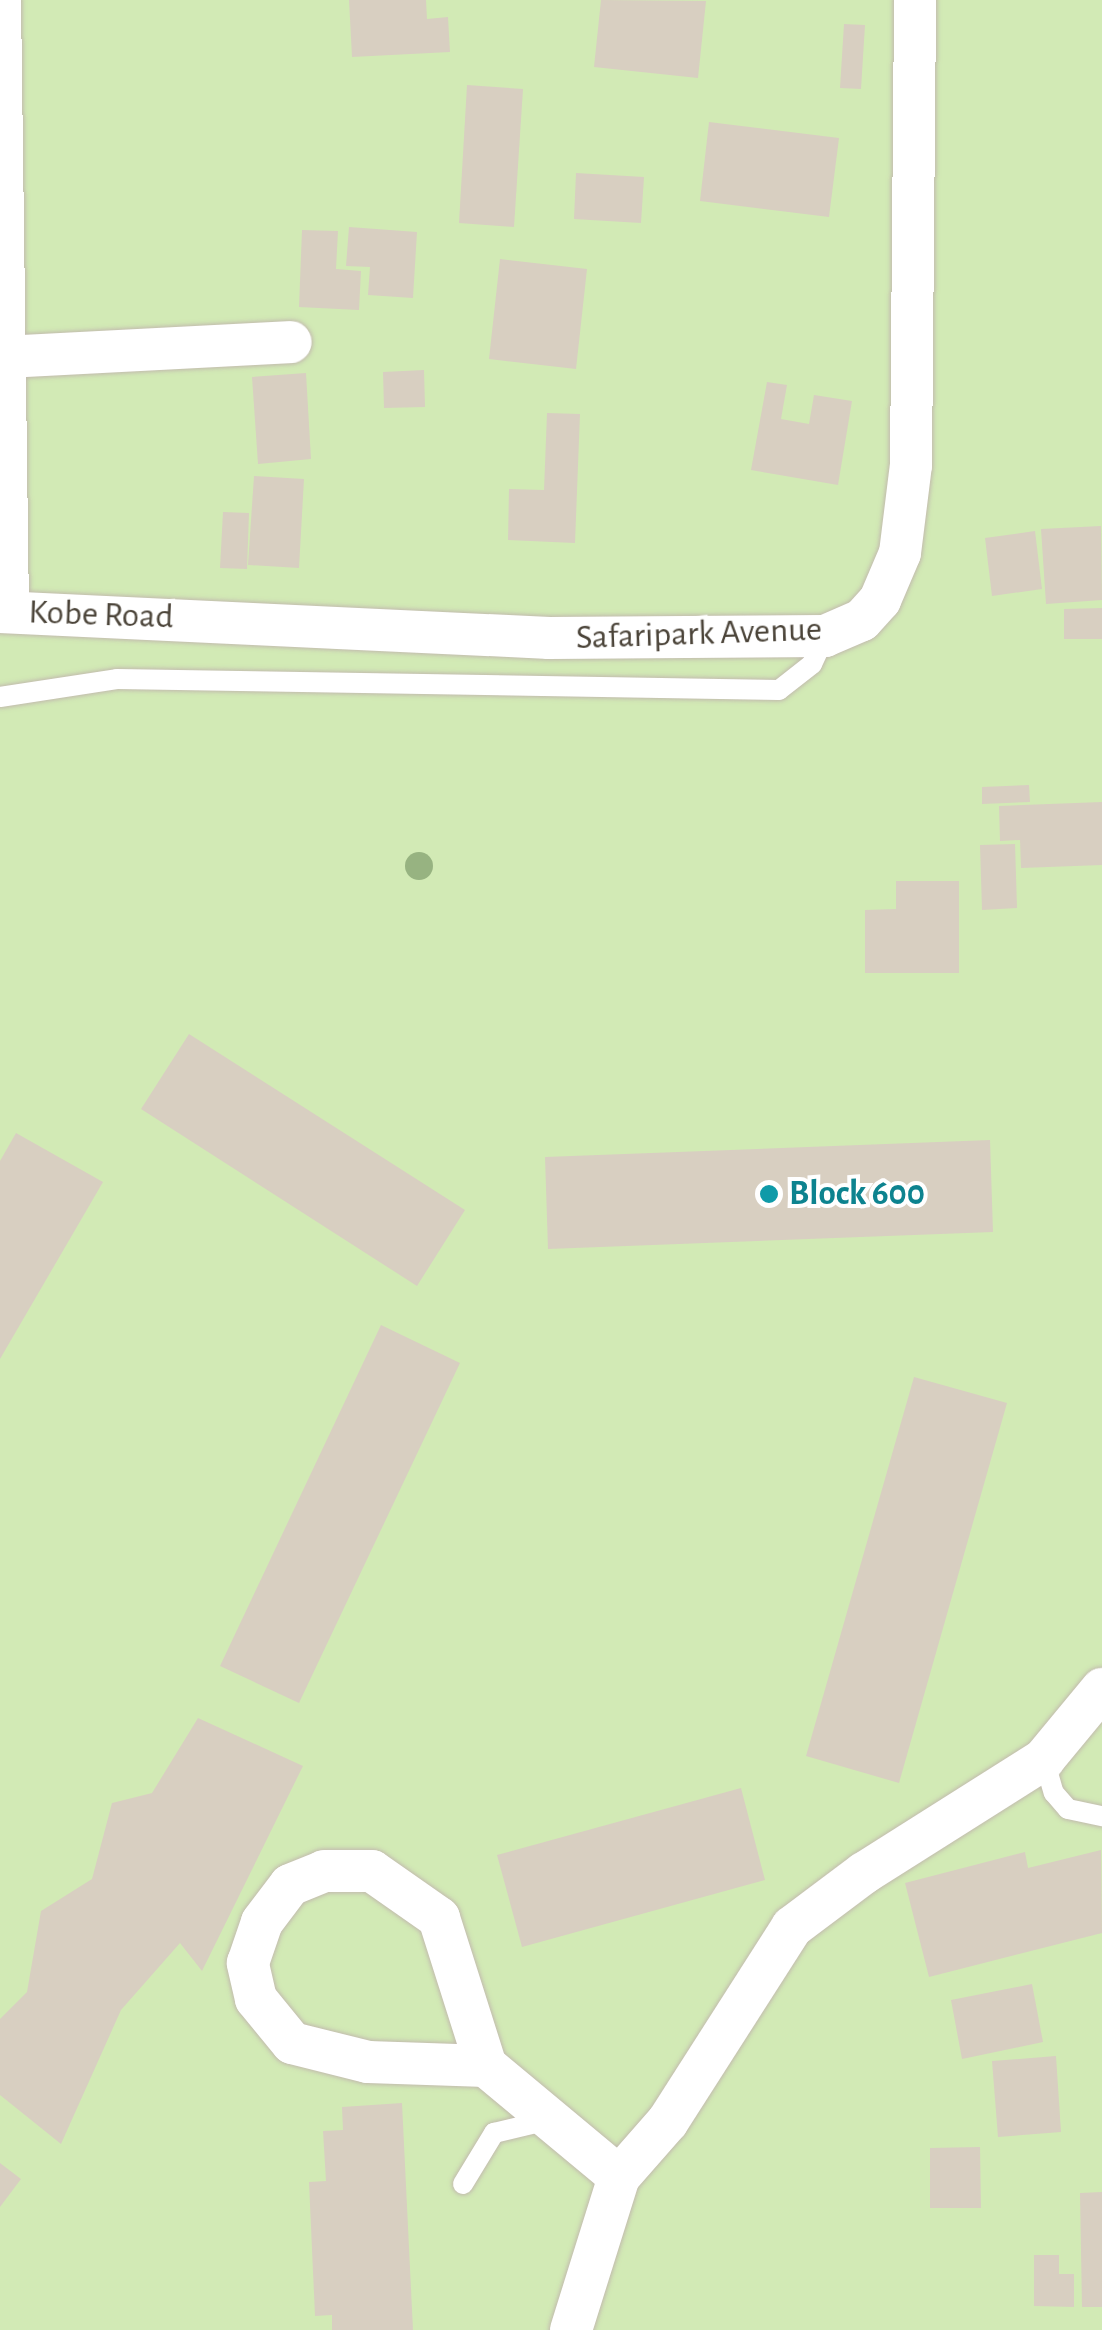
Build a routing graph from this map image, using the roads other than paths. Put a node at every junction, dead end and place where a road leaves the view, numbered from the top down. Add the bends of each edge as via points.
1 (0, 0) edge
2 (915, 0) edge
3 (292, 342) dead end
4 (5, 357) junction
5 (4, 612) edge
6 (202, 618) joint
7 (825, 636) junction
8 (0, 697) edge
9 (1102, 1689) edge
10 (1044, 1759) junction
11 (1102, 1816) edge
12 (486, 2066) junction
13 (548, 2120) junction
14 (619, 2177) junction
15 (463, 2184) dead end
16 (571, 2330) edge

1 - 4 street
2 - 7 street, Safaripark Avenue via 912,465 900,552 886,590 862,620
3 - 4 street
4 - 5 street
5 - 6 street, Kobe Road
6 - 7 street, Safaripark Avenue via 549,638
7 - 8 lane via 812,664 780,690 116,680
9 - 10 street
10 - 11 lane via 1054,1793 1068,1809
10 - 14 street via 792,1927 668,2121
12 - 12 street via 368,2062 292,2042 256,1999 248,1962 262,1922 290,1885 324,1871 372,1871 439,1918
12 - 13 street
13 - 14 street
13 - 15 lane via 494,2134
14 - 16 street

